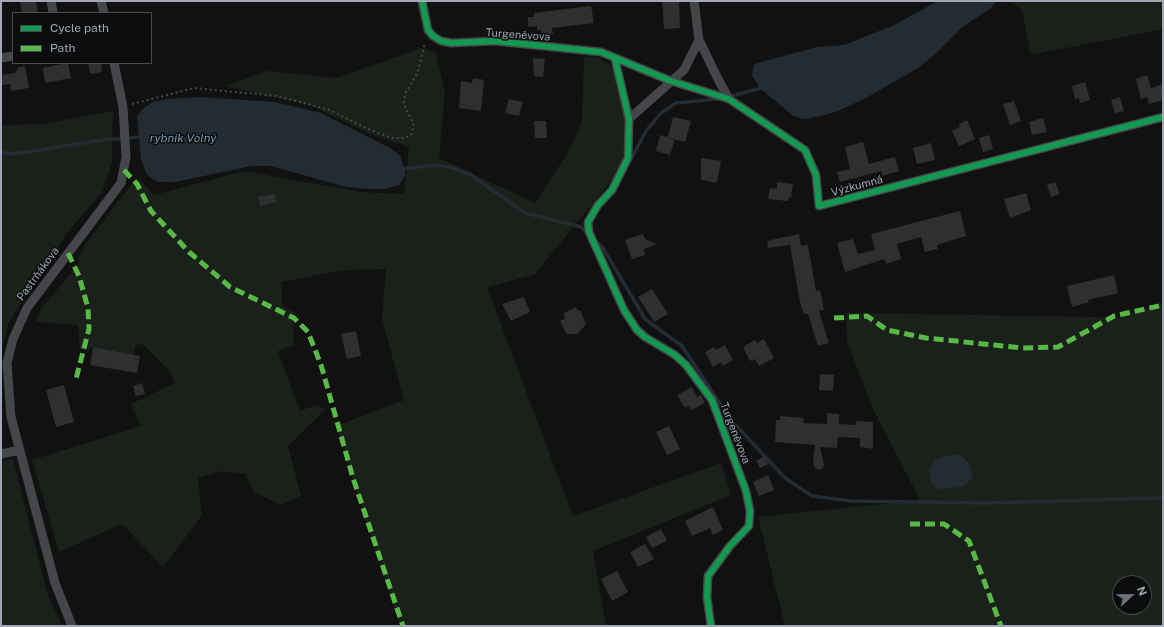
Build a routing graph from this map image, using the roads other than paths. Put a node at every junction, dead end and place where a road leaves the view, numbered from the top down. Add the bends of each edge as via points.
1 (51, 1) edge
2 (101, 1) edge
3 (422, 1) edge
4 (694, 1) edge
5 (53, 12) edge
6 (104, 12) edge
7 (699, 40) junction
8 (12, 56) edge
9 (1, 58) edge
10 (615, 59) junction
11 (114, 64) edge
12 (671, 81) junction
13 (729, 99) junction
14 (1163, 117) edge
15 (629, 119) junction
16 (20, 450) junction
17 (1, 454) edge
18 (72, 626) edge
19 (711, 626) edge

1 - 5 street
2 - 6 street
3 - 10 street, Turgeněvova via 430,33 441,41 495,42 601,52
4 - 7 street
7 - 12 street via 684,70
7 - 13 street
8 - 9 street
10 - 12 street, Výzkumná
10 - 15 street
11 - 16 street, Pastrňákova via 123,107 126,146 121,183 27,308 13,339 7,364 8,388 11,417
12 - 13 street, Výzkumná
12 - 15 street
13 - 14 street, Výzkumná via 805,150 816,175 819,206
15 - 19 street, Turgeněvova via 629,148 625,167 612,190 598,205 588,222 624,310 637,330 686,364 712,400 746,491 750,511 749,526 730,546 708,576 707,597
16 - 17 street
16 - 18 street, Pastrňákova via 55,583

